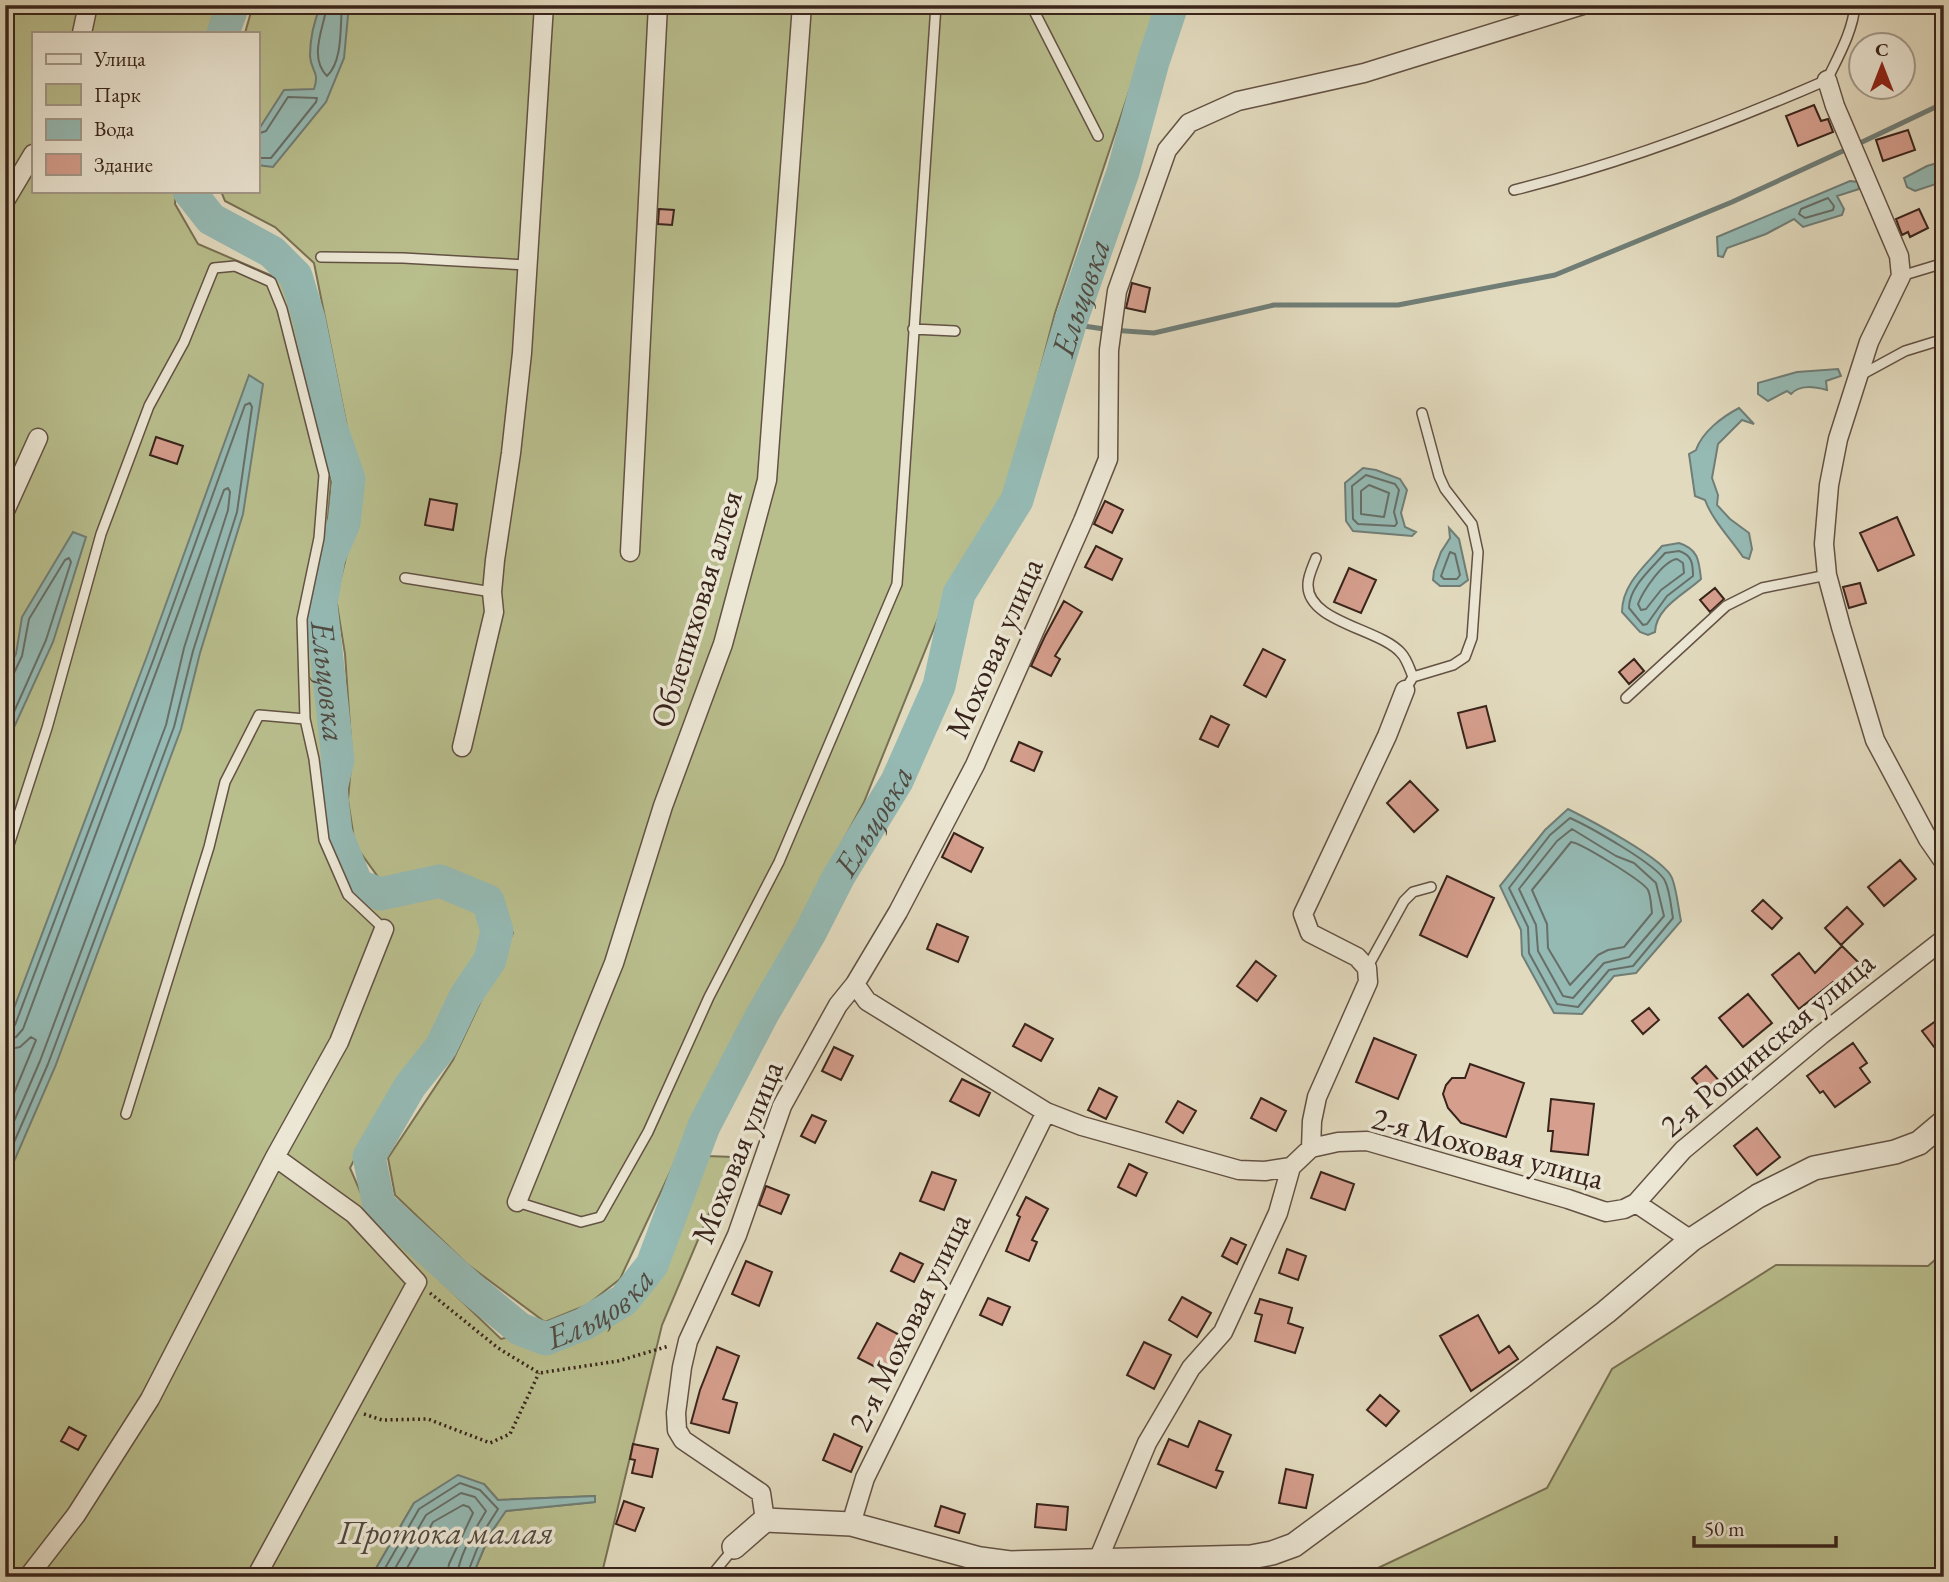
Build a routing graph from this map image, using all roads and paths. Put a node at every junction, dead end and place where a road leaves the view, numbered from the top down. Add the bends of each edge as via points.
1 (88, 5) edge
2 (544, 5) edge
3 (658, 5) edge
4 (802, 5) edge
5 (936, 5) edge
6 (1031, 5) edge
7 (1583, 5) edge
8 (1855, 5) edge
9 (82, 32) edge
10 (1827, 80) junction
11 (1098, 135) dead end
12 (32, 156) edge
13 (1514, 190) dead end
14 (5, 201) edge
15 (321, 257) dead end
16 (1944, 263) edge
17 (527, 265) junction
18 (1900, 276) junction
19 (913, 329) junction
20 (955, 331) dead end
21 (1944, 339) edge
22 (1858, 377) junction
23 (1422, 413) dead end
24 (38, 438) dead end
25 (5, 511) edge
26 (630, 552) dead end
27 (1316, 558) dead end
28 (1827, 575) junction
29 (405, 578) dead end
30 (492, 592) junction
31 (1409, 684) junction
32 (1626, 698) dead end
33 (305, 719) junction
34 (462, 747) dead end
35 (5, 857) edge
36 (1944, 862) edge
37 (1431, 887) dead end
38 (384, 929) joint
39 (1944, 939) edge
40 (1367, 968) junction
41 (855, 984) junction
42 (1046, 1112) junction
43 (126, 1114) dead end
44 (1944, 1122) edge
45 (1311, 1148) junction
46 (275, 1157) junction
47 (1291, 1167) junction
48 (517, 1202) joint
49 (1636, 1203) junction
50 (1691, 1240) junction
51 (417, 1282) junction
52 (688, 1341) junction
53 (539, 1373) junction
54 (359, 1412) dead end
55 (765, 1520) junction
56 (851, 1524) junction
57 (734, 1547) joint
58 (1098, 1560) junction
59 (28, 1577) edge
60 (256, 1577) edge
61 (710, 1577) edge

1 - 9 street
2 - 17 street
3 - 26 street
4 - 48 street, Облепиховая аллея via 767,480 723,643 663,806 614,963
5 - 19 lane
6 - 11 lane
7 - 41 street, Моховая улица via 1364,73 1238,101 1189,123 1167,150 1117,291 1109,351 1108,459 975,765
8 - 10 lane
10 - 13 lane via 1580,174
10 - 18 street via 1899,256
12 - 14 street
15 - 17 lane
16 - 18 lane
17 - 30 street via 511,453
18 - 22 street
19 - 20 lane
19 - 48 lane via 897,584 779,862 709,997 648,1132 600,1217 581,1222
21 - 22 lane via 1905,351
22 - 28 street via 1829,485 1824,544
23 - 31 lane via 1439,476 1472,524 1478,552 1472,638 1465,657
24 - 25 street
27 - 31 lane via 1308,584 1310,597 1321,609 1384,639 1402,653
28 - 32 lane via 1762,588 1726,606
28 - 36 street via 1875,740
29 - 30 lane
30 - 34 street via 494,612
31 - 40 street via 1303,914 1310,933 1357,957
33 - 35 lane via 302,619 319,538 324,475 271,282 235,266 214,268 184,342 149,406 101,534 47,728
33 - 38 lane via 324,841 348,895
33 - 43 lane via 259,715 225,782 209,848
37 - 40 lane via 1413,892 1404,901
38 - 46 street via 340,1042
39 - 49 street, 2-я Рощинская улица via 1683,1150
40 - 45 street via 1368,982 1317,1097
41 - 42 street via 867,1001
41 - 52 street, Моховая улица via 838,1005 782,1106 737,1235
42 - 47 street via 1239,1170
42 - 56 street, 2-я Моховая улица via 864,1478
44 - 50 street via 1919,1143 1895,1152 1814,1168 1758,1196
45 - 47 street
45 - 49 street, 2-я Моховая улица via 1367,1142 1606,1212
46 - 51 street via 354,1214
46 - 59 street via 150,1399 76,1515
47 - 58 street via 1278,1213 1223,1332 1191,1368 1147,1443
49 - 50 street
50 - 58 street via 1606,1312 1294,1545 1251,1557
51 - 53 path via 498,1348
51 - 60 street
52 - 53 path via 618,1361
52 - 55 street, Моховая улица via 677,1430 683,1440 761,1493
53 - 54 path via 510,1434 490,1443 428,1419 382,1420
55 - 56 street
55 - 57 street
56 - 58 street via 980,1559 1010,1563
57 - 61 lane

